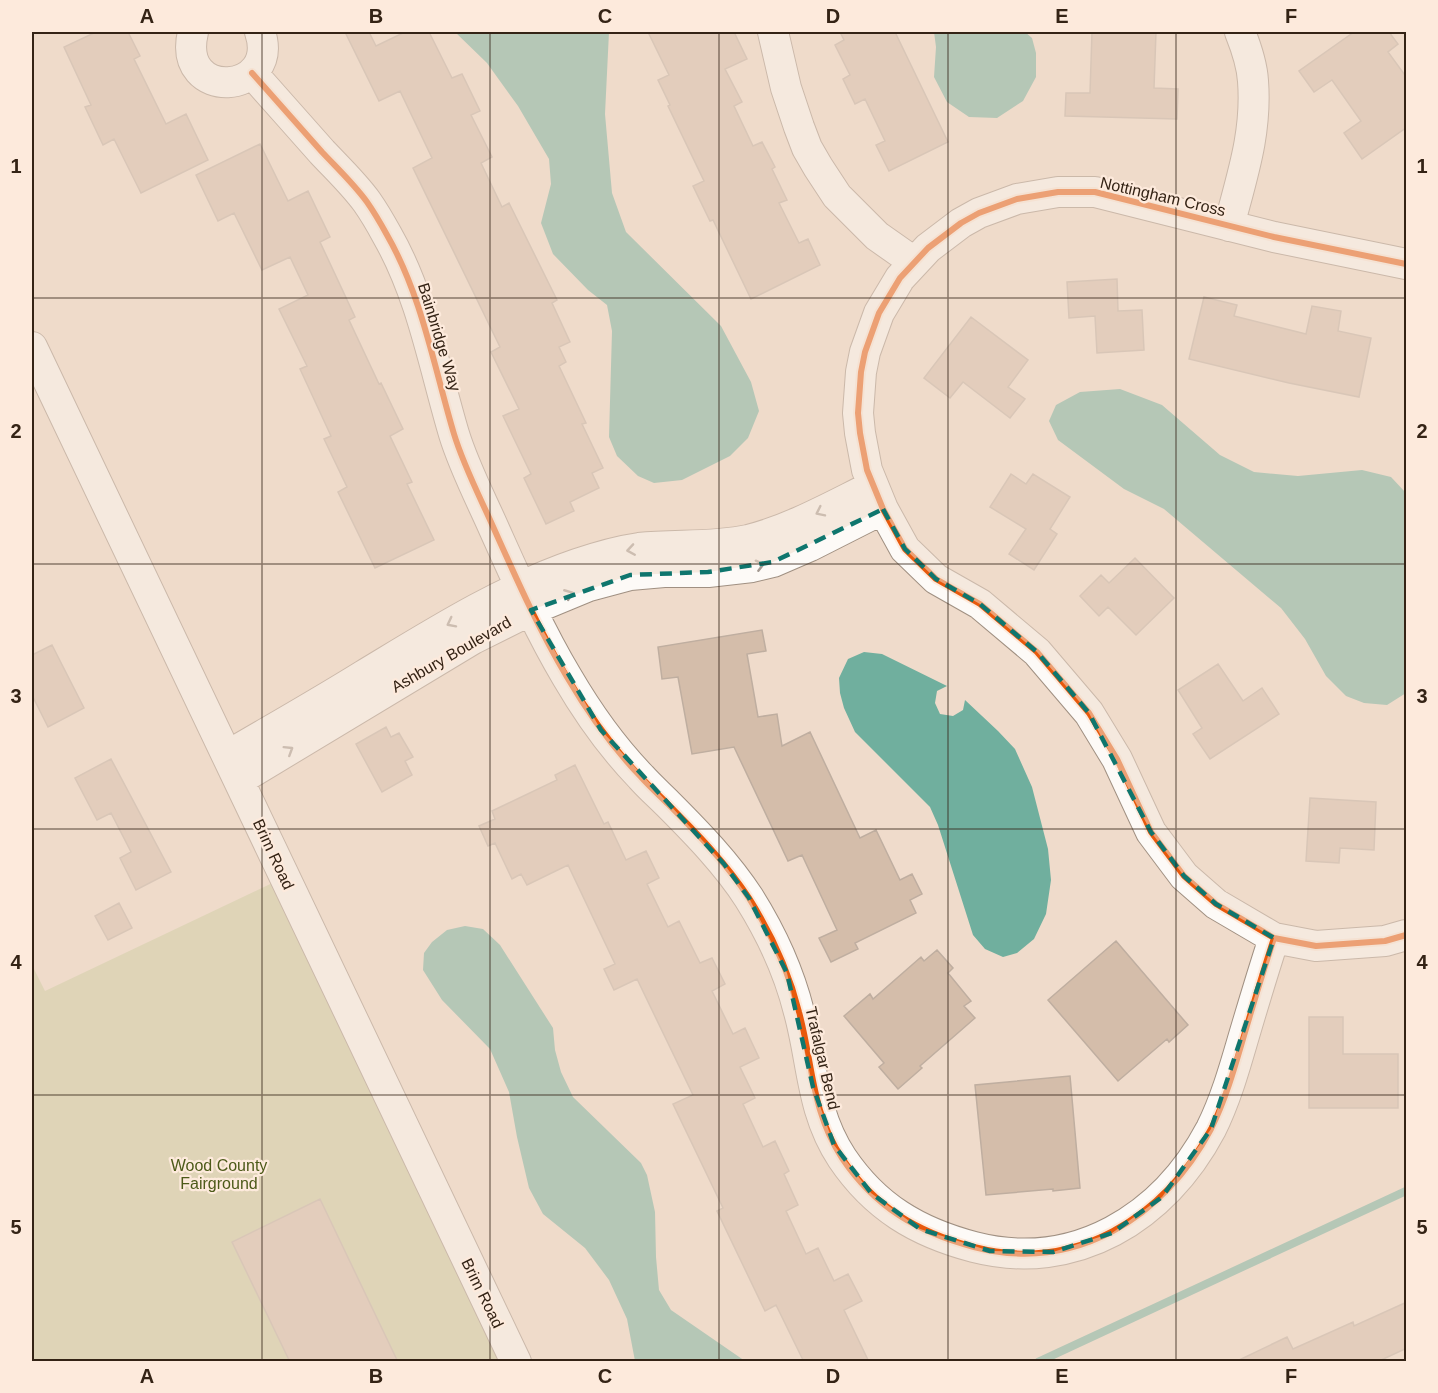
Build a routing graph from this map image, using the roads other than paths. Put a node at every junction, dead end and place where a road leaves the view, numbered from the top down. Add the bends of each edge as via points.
1 (193, 32) edge
2 (260, 32) edge
3 (773, 32) edge
4 (1240, 32) edge
5 (252, 73) junction
6 (1229, 226) junction
7 (914, 262) junction
8 (1407, 264) edge
9 (32, 347) edge
10 (878, 497) junction
11 (526, 599) junction
12 (233, 768) junction
13 (1407, 935) edge
14 (1274, 938) junction
15 (516, 1362) edge

1 - 5 street via 191,56 205,76 229,83
2 - 5 street via 263,53
3 - 7 street via 799,127 818,167 837,196 877,236
4 - 6 street via 1253,79 1253,123
5 - 11 street, Bainbridge Way via 366,201 388,237 428,334 458,447
6 - 7 street, Nottingham Cross via 1095,192 1058,192 1017,199 979,213
6 - 8 street, Nottingham Cross
7 - 10 street, Nottingham Cross via 879,313 861,372 860,433 867,470
9 - 12 street, Brim Road
10 - 11 street, Ashbury Boulevard via 747,540 618,552 577,564
10 - 14 street, Nottingham Cross via 905,549 936,579 980,604 1037,652 1089,713 1151,832 1184,876 1216,904
11 - 12 street, Ashbury Boulevard via 473,639
11 - 14 street, Trafalgar Bend via 566,676 601,730 724,864 748,898 787,973 800,1014 813,1087 834,1144 871,1193 920,1229 990,1251 1053,1252 1112,1233 1162,1197 1189,1165 1211,1129
12 - 15 street, Brim Road
13 - 14 street, Nottingham Cross via 1385,942 1316,946

